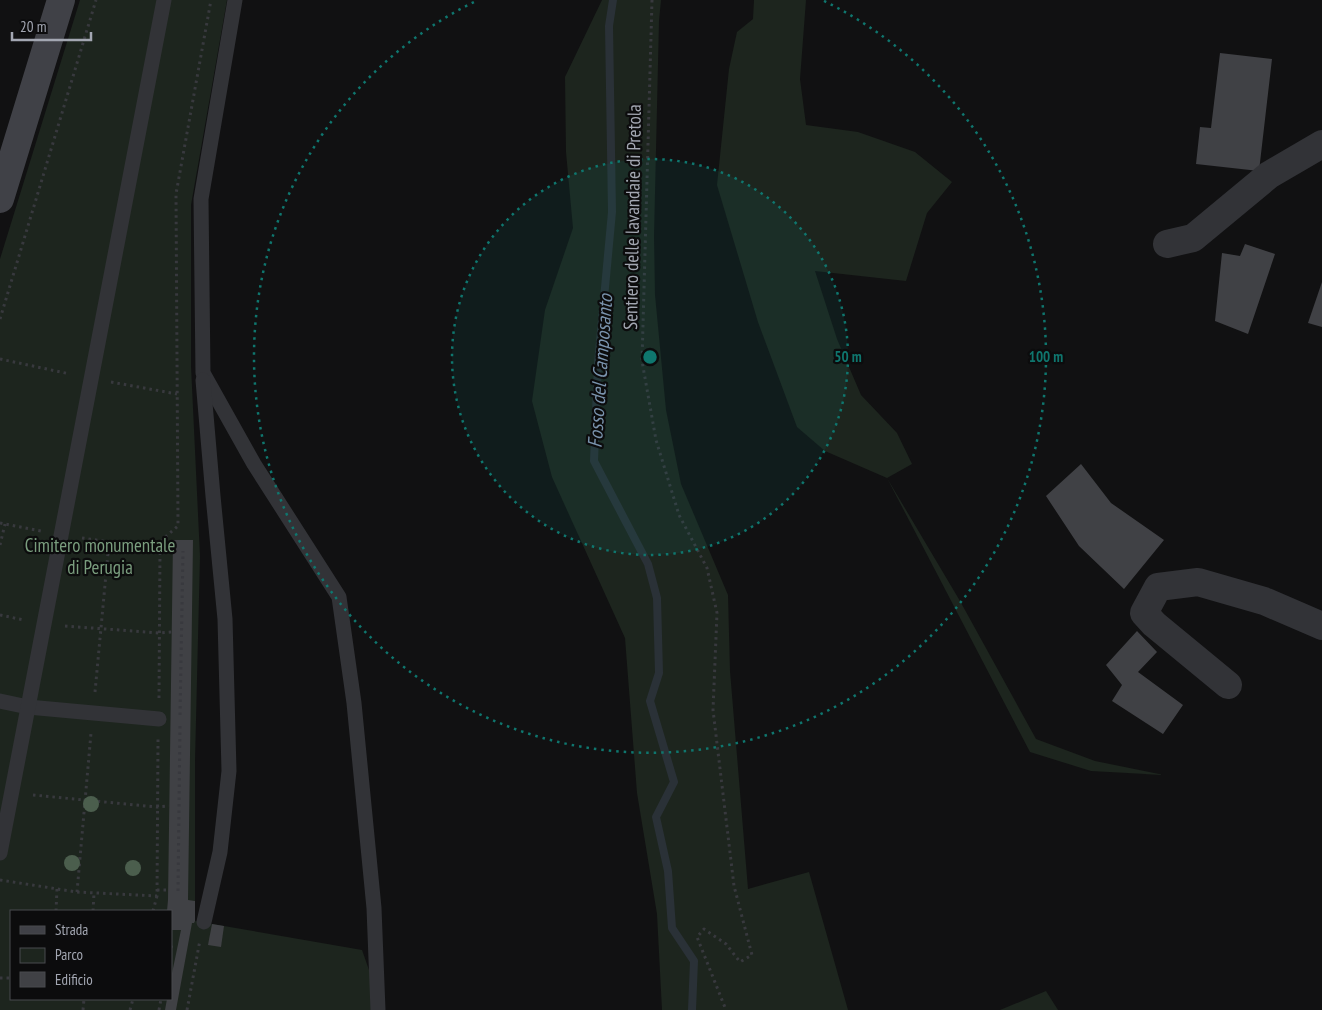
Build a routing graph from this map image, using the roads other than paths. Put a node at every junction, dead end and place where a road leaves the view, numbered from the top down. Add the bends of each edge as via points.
1 (62, 0) edge
2 (164, 0) edge
3 (235, 0) edge
4 (1322, 144) edge
5 (0, 199) edge
6 (1167, 244) dead end
7 (203, 373) junction
8 (1322, 626) edge
9 (1228, 685) dead end
10 (0, 701) edge
11 (28, 707) junction
12 (159, 719) road end
13 (0, 853) edge
14 (204, 922) road end
15 (378, 1010) edge

1 - 5 street
2 - 11 lane
3 - 7 lane via 201,199
4 - 6 street via 1270,175 1193,238
7 - 14 lane via 225,619 229,770 220,852
7 - 15 lane via 254,464 339,597 354,703 373,898
8 - 9 street via 1264,601 1198,582 1158,587 1144,612
10 - 11 lane
11 - 12 lane
11 - 13 lane

